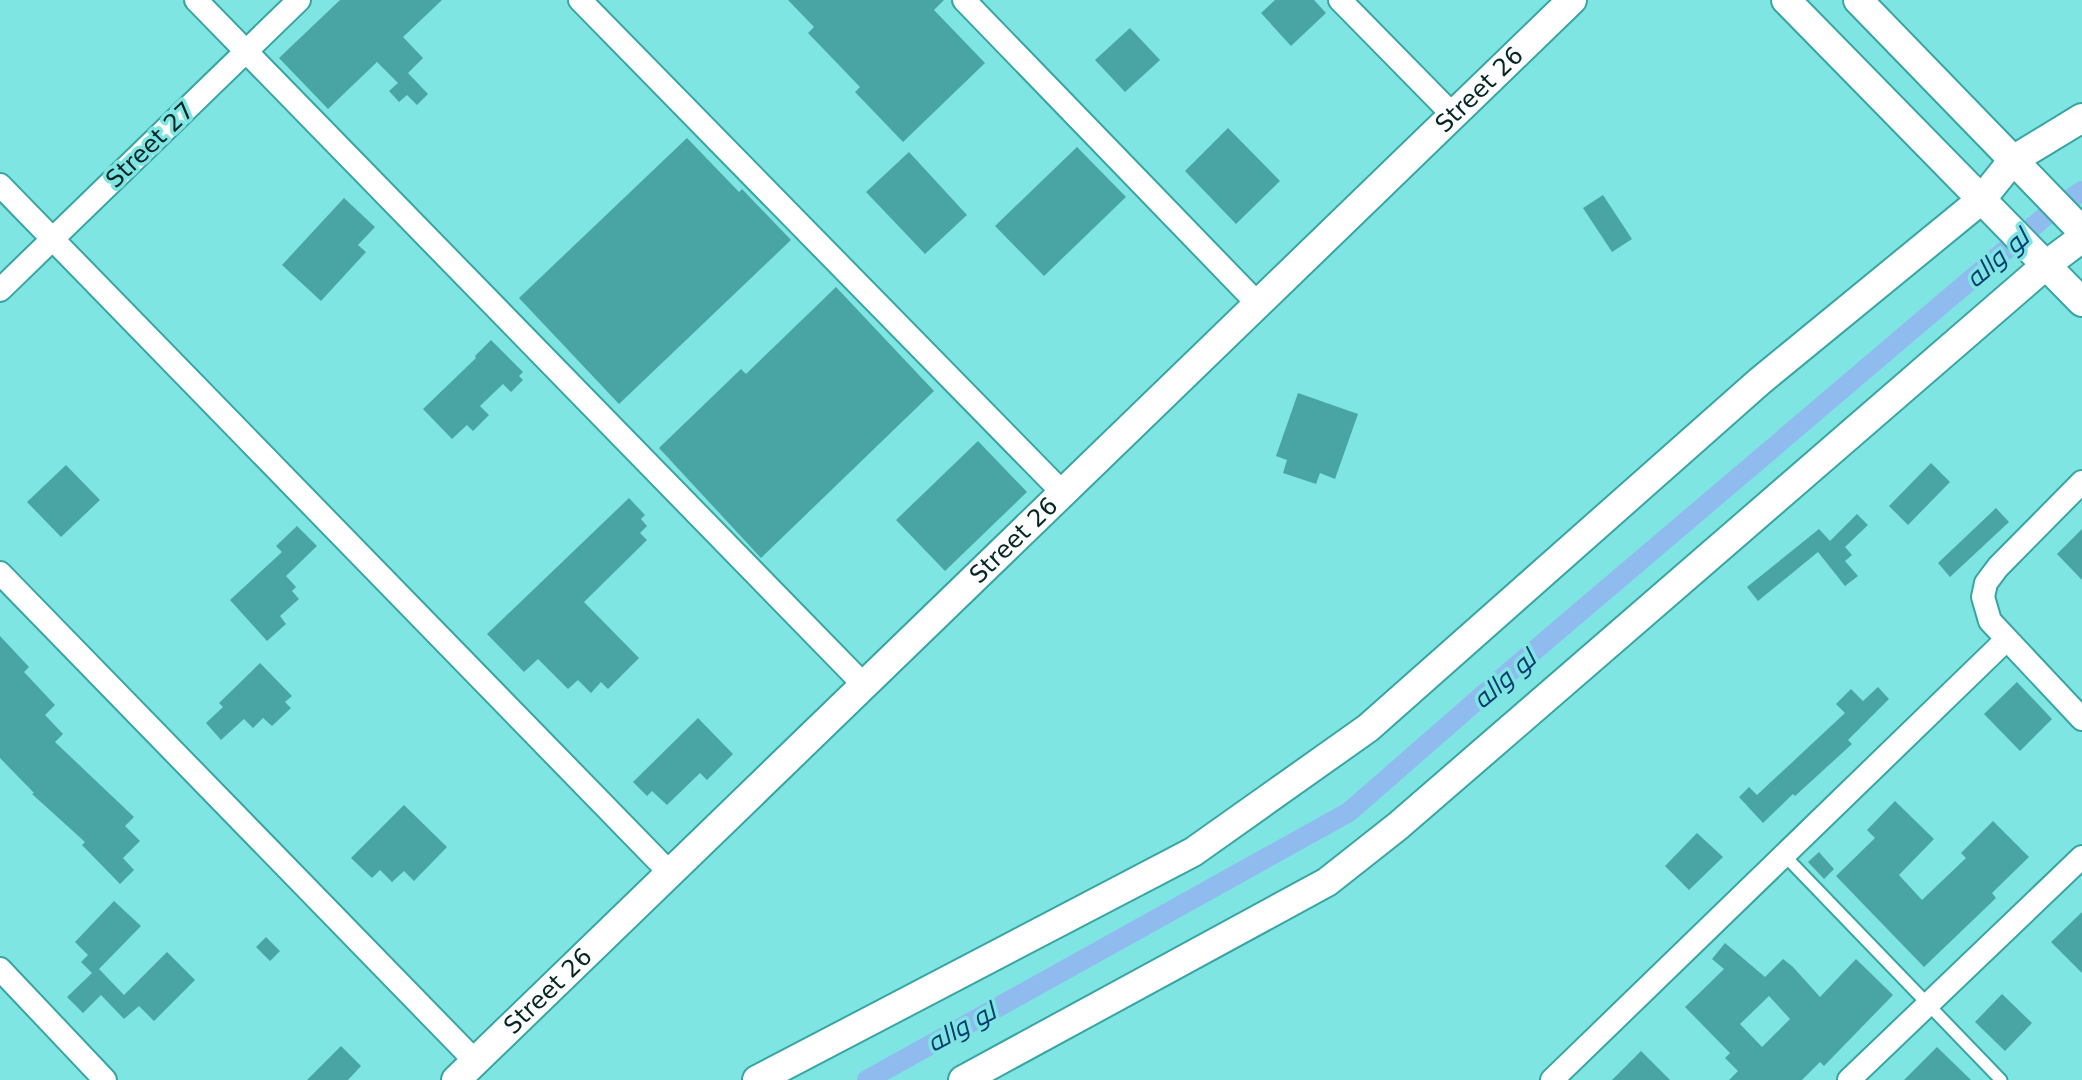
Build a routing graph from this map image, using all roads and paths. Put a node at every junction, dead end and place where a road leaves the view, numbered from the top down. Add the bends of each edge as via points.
1 (196, 0) edge
2 (299, 0) edge
3 (580, 0) edge
4 (964, 0) edge
5 (1340, 0) edge
6 (1572, 0) edge
7 (1786, 0) edge
8 (1858, 0) edge
9 (246, 52) junction
10 (1453, 115) junction
11 (2082, 118) edge
12 (2019, 166) junction
13 (0, 185) edge
14 (1986, 206) junction
15 (2079, 230) edge
16 (52, 239) junction
17 (2040, 260) junction
18 (0, 290) edge
19 (2082, 302) edge
20 (1258, 304) junction
21 (2082, 482) edge
22 (1063, 493) junction
23 (0, 573) edge
24 (2006, 640) junction
25 (864, 685) junction
26 (2082, 719) edge
27 (1785, 856) junction
28 (2082, 857) edge
29 (670, 873) junction
30 (0, 969) edge
31 (1928, 1004) junction
32 (465, 1071) edge
33 (1565, 1076) edge
34 (105, 1080) edge
35 (757, 1080) edge
36 (963, 1080) edge
37 (1849, 1080) edge
38 (2001, 1080) edge

1 - 9 street
2 - 9 street, Street 27
3 - 22 street
4 - 20 street
5 - 10 street
6 - 10 street, Street 26
7 - 14 street
8 - 12 street
9 - 16 street, Street 27
9 - 25 street
10 - 20 street, Street 26
11 - 12 street
12 - 14 street
12 - 15 street
13 - 16 street
14 - 17 street
14 - 35 street via 1760,381 1368,728 1193,852
15 - 17 street
16 - 18 street, Street 27
16 - 29 street
17 - 19 street
17 - 36 street via 1398,826 1327,882
20 - 22 street, Street 26
21 - 24 street via 1986,583 1983,597 1990,621
22 - 25 street, Street 26
23 - 32 street
24 - 26 street
24 - 27 street
25 - 29 street, Street 26
27 - 31 lane
27 - 33 street
28 - 31 street
29 - 32 street, Street 26
30 - 34 street
31 - 37 street
31 - 38 lane

